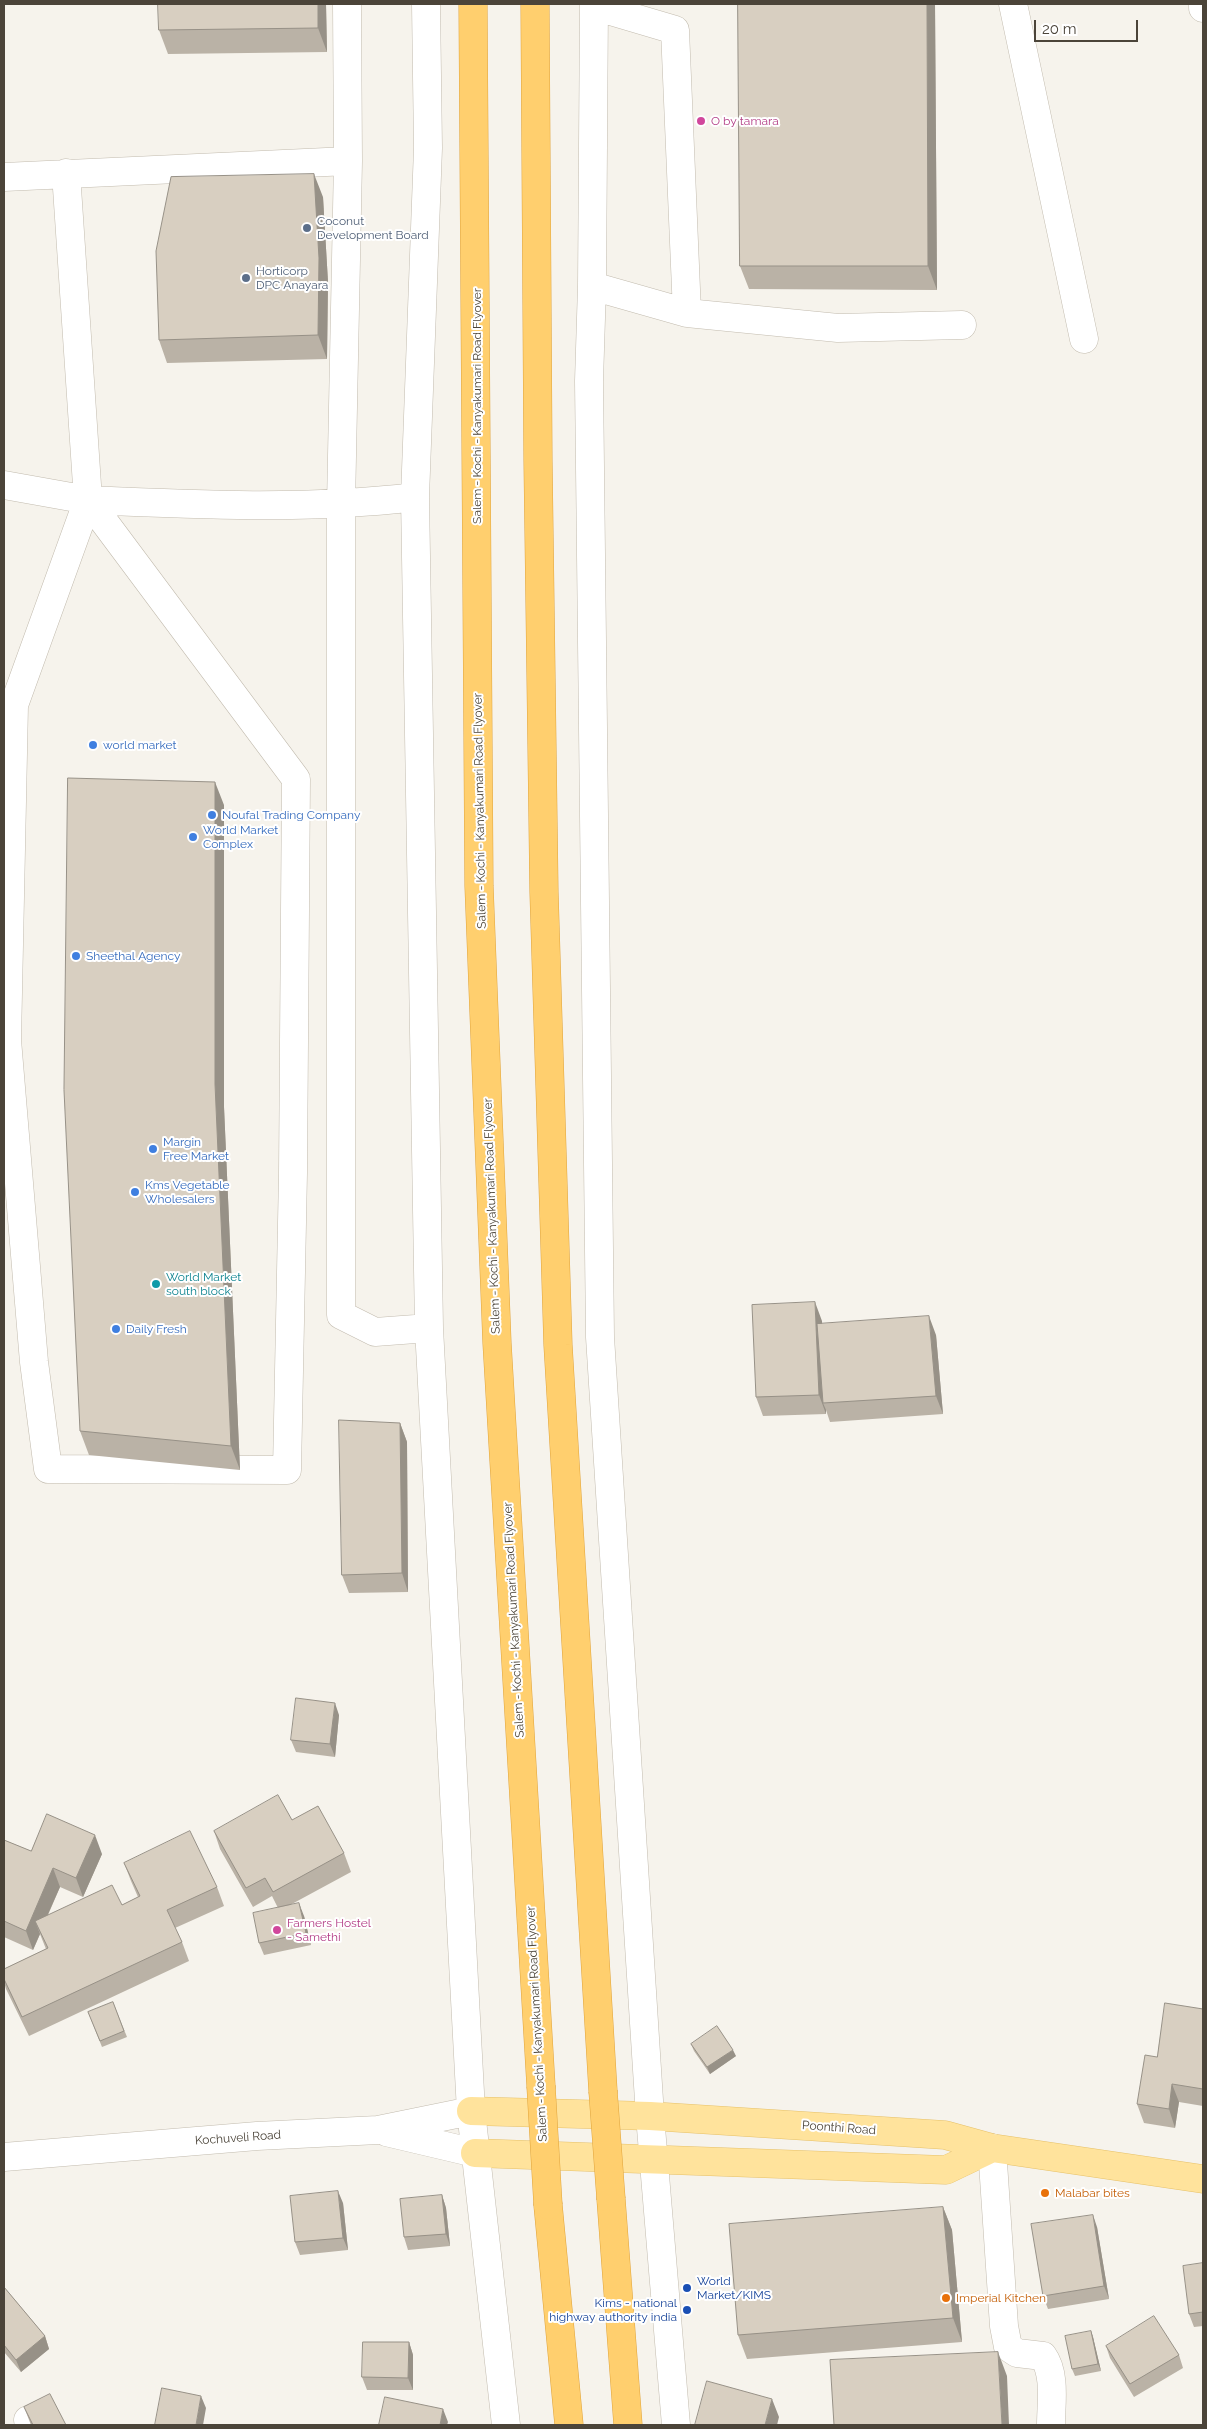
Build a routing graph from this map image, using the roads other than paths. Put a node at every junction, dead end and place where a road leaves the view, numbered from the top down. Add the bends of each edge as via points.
1 (347, 4) edge
2 (426, 4) edge
3 (473, 4) edge
4 (535, 4) edge
5 (1013, 4) edge
6 (1202, 4) edge
7 (594, 5) edge
8 (1203, 8) edge
9 (348, 161) junction
10 (66, 173) junction
11 (4, 177) edge
12 (592, 286) junction
13 (687, 313) junction
14 (962, 325) dead end
15 (1084, 340) dead end
16 (4, 485) edge
17 (415, 497) junction
18 (88, 500) junction
19 (341, 505) junction
20 (9, 1120) edge
21 (429, 1328) junction
22 (471, 2111) junction
23 (650, 2116) junction
24 (378, 2130) junction
25 (992, 2148) junction
26 (475, 2153) junction
27 (4, 2157) edge
28 (654, 2159) junction
29 (1203, 2179) edge
30 (506, 2425) edge
31 (569, 2425) edge
32 (628, 2425) edge
33 (676, 2425) edge
34 (1051, 2425) edge

1 - 9 street
2 - 17 street via 428,148
3 - 31 highway, Salem - Kochi - Kanyakumari Road Flyover, bridge via 479,886 498,1353 548,2205
4 - 32 highway, bridge via 544,892 558,1335 603,2092
5 - 15 street
6 - 8 street
7 - 12 street
7 - 13 street via 675,30
9 - 10 street
9 - 19 street
10 - 11 street
10 - 18 street
12 - 13 street
12 - 23 street via 589,381 600,1337
13 - 14 street via 838,328
16 - 18 street
17 - 19 street
17 - 21 street
18 - 19 street
18 - 20 street via 14,705 7,1040
18 - 20 street via 296,779 294,1173 287,1470 48,1469
19 - 21 street via 341,1315 376,1332
21 - 22 street
22 - 23 main road, Poonthi Road
22 - 24 street, Kochuveli Road
22 - 26 street
23 - 25 main road, Poonthi Road via 945,2135
23 - 28 street
24 - 26 street
24 - 27 street, Kochuveli Road via 257,2136
25 - 28 main road via 946,2170
25 - 29 main road, Poonthi Road
25 - 34 street via 1008,2347 1017,2353 1044,2356 1048,2363
26 - 28 main road
26 - 30 street
28 - 33 street

